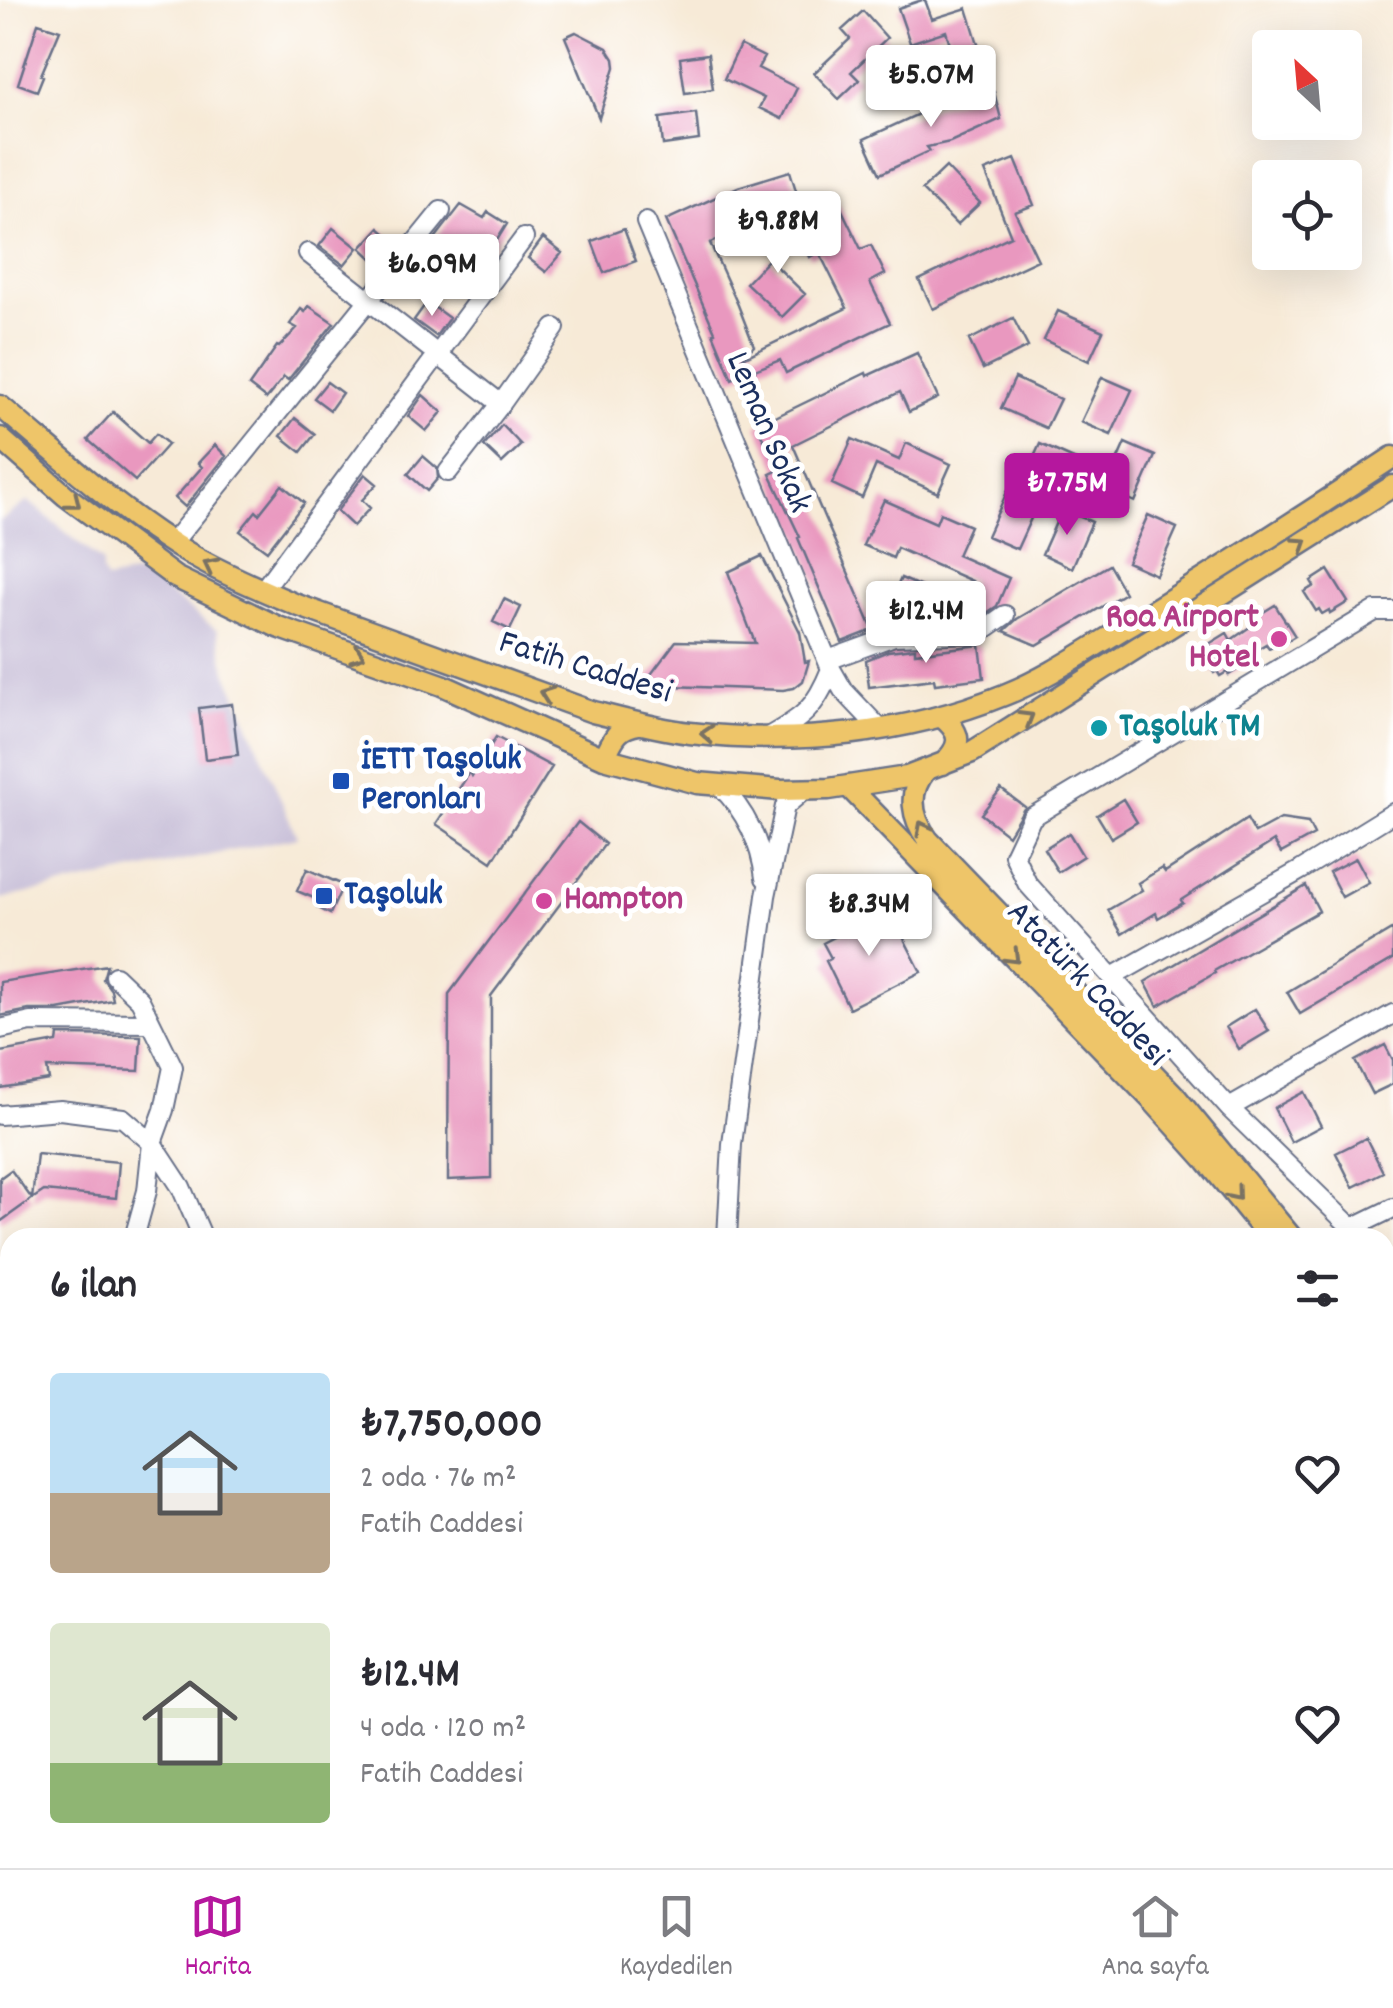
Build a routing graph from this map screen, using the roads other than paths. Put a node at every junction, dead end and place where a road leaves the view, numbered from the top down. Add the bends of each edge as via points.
1 (441, 211) dead end
2 (646, 222) dead end
3 (524, 238) dead end
4 (308, 253) dead end
5 (368, 301) junction
6 (555, 328) dead end
7 (439, 354) junction
8 (501, 404) junction
9 (0, 406) edge
10 (0, 438) edge
11 (1393, 458) edge
12 (448, 472) dead end
13 (1393, 486) edge
14 (173, 542) junction
15 (263, 590) junction
16 (1393, 611) edge
17 (1004, 615) dead end
18 (829, 664) junction
19 (942, 717) junction
20 (639, 724) junction
21 (880, 728) junction
22 (766, 738) junction
23 (604, 758) junction
24 (933, 768) junction
25 (720, 786) junction
26 (848, 786) junction
27 (804, 790) junction
28 (1393, 812) edge
29 (766, 896) junction
30 (114, 976) dead end
31 (1112, 977) junction
32 (1393, 1014) edge
33 (151, 1023) junction
34 (0, 1030) edge
35 (1229, 1108) junction
36 (0, 1115) edge
37 (152, 1143) junction
38 (1393, 1208) edge
39 (137, 1228) edge
40 (198, 1228) edge
41 (728, 1228) edge
42 (1262, 1228) edge
43 (1284, 1228) edge
44 (1344, 1228) edge
45 (1358, 1228) edge

1 - 5 street
2 - 18 street, Leman Sokak
3 - 7 street
4 - 5 street
5 - 7 street
5 - 14 street
6 - 8 street
7 - 8 street
7 - 15 street
8 - 12 street
9 - 14 main road, Fatih Caddesi via 124,510
10 -> 23 main road via 78,506 175,576 278,626 442,684
11 - 19 main road, Fatih Caddesi via 1027,686
24 -> 13 main road via 972,752
15 -> 14 main road, Fatih Caddesi
20 -> 15 main road, Fatih Caddesi
16 - 31 street via 1375,611 1032,817 1014,855 1027,882
17 - 18 street via 979,633 894,636
18 - 21 street, Leman Sokak via 842,690
18 - 22 street via 810,708
19 - 21 main road, Fatih Caddesi
19 - 24 main road, Atatürk Caddesi via 958,740 955,752
22 -> 20 main road, Fatih Caddesi
20 - 23 main road via 625,726
21 - 22 main road, Fatih Caddesi
23 - 25 main road
24 - 26 main road
43 -> 24 main road, Atatürk Caddesi via 1175,1096 920,830 912,799 916,781
25 - 27 main road
25 - 29 street via 740,808 760,849
26 - 27 main road
26 -> 42 main road, Atatürk Caddesi via 1153,1100
27 - 29 street via 785,806
28 - 31 street
29 - 41 street via 732,1144
30 - 33 street via 140,1000
31 - 35 street
32 - 35 street
33 - 34 street via 32,1022
33 - 37 street via 172,1066
35 - 44 street
36 - 37 street via 60,1110 123,1118
37 - 39 street
37 - 40 street
38 - 45 street

